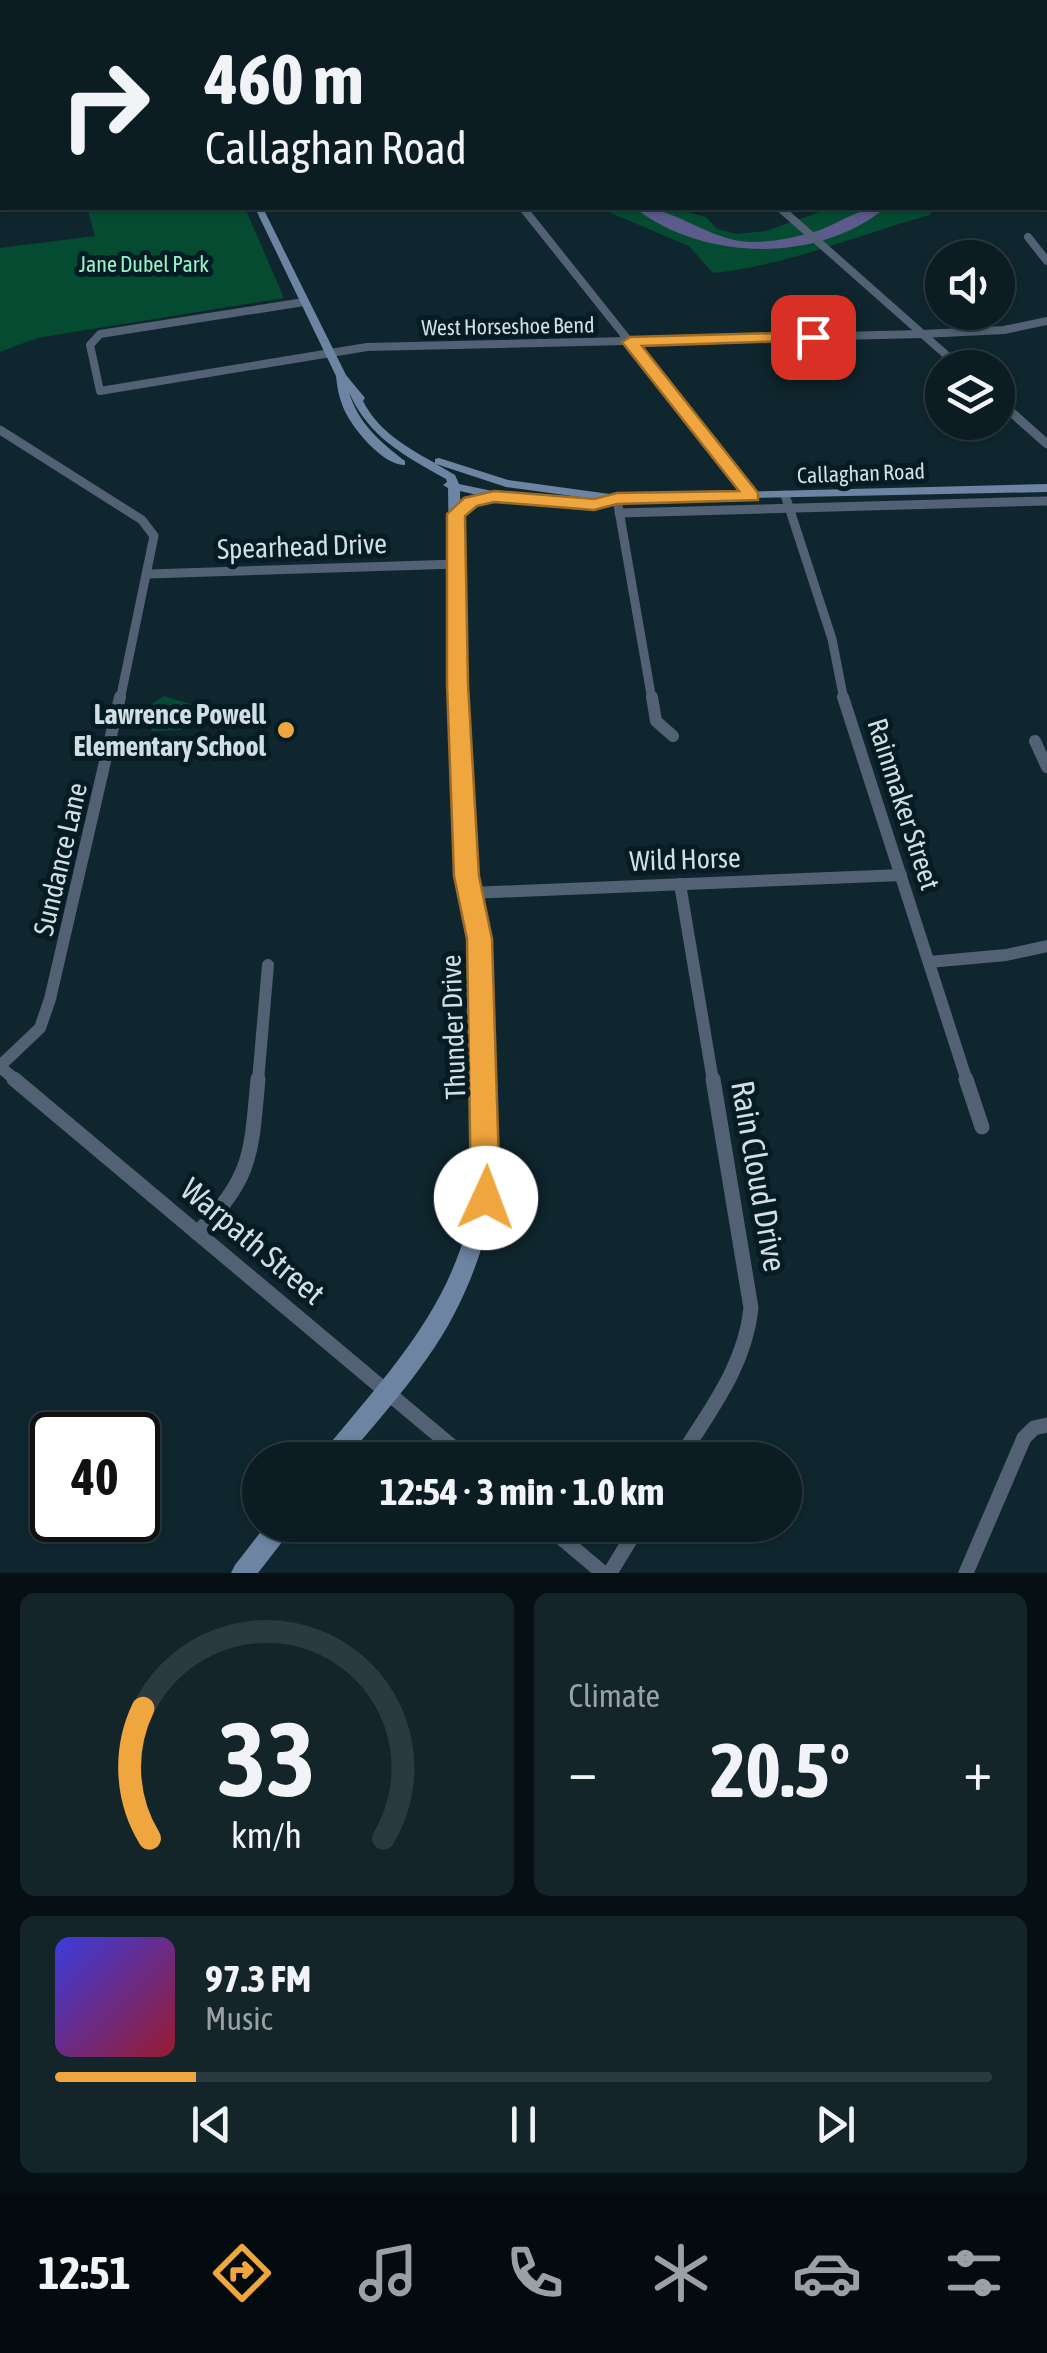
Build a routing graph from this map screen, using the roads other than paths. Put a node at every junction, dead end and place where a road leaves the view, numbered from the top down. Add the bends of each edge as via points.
1 (260, 210) edge
2 (525, 210) edge
3 (782, 210) edge
4 (1028, 237) dead end
5 (1047, 261) edge
6 (304, 302) junction
7 (1047, 320) edge
8 (923, 334) junction
9 (630, 342) junction
10 (941, 350) edge
11 (329, 352) junction
12 (342, 376) junction
13 (353, 390) junction
14 (1015, 415) edge
15 (0, 430) edge
16 (1047, 444) edge
17 (454, 487) junction
18 (1047, 488) edge
19 (752, 496) junction
20 (494, 497) junction
21 (1047, 501) edge
22 (787, 502) junction
23 (614, 503) junction
24 (456, 514) junction
25 (457, 564) junction
26 (149, 574) junction
27 (673, 736) dead end
28 (1035, 742) dead end
29 (1047, 768) edge
30 (901, 875) junction
31 (680, 884) junction
32 (470, 893) junction
33 (1047, 946) edge
34 (930, 962) junction
35 (268, 965) dead end
36 (0, 1066) edge
37 (982, 1127) dead end
38 (197, 1233) junction
39 (385, 1391) junction
40 (1047, 1425) edge
41 (346, 1442) edge
42 (446, 1442) edge
43 (690, 1442) edge
44 (268, 1542) edge
45 (568, 1542) edge
46 (628, 1542) edge
47 (243, 1573) edge
48 (607, 1573) edge
49 (966, 1573) edge

1 - 6 main road, Callaghan Road
2 - 9 street
3 - 8 street
4 - 5 street
6 - 11 main road, Callaghan Road
6 - 11 street, West Horseshoe Bend via 108,332 91,341 100,391
7 - 8 street, West Horseshoe Bend via 1004,330
8 - 9 street, West Horseshoe Bend
8 - 10 street
9 - 11 street, West Horseshoe Bend
9 - 19 street
11 - 12 main road, Callaghan Road
12 - 13 main road, Callaghan Road
12 - 17 main road, Callaghan Road via 346,402 372,441
13 - 17 main road via 384,438 451,477
13 - 23 main road, Callaghan Road via 398,438 447,465
14 - 16 street
15 - 26 street, Sundance Lane via 148,526 154,536
17 - 20 main road, Callaghan Road
17 - 23 main road via 471,483
17 - 24 main road, Thunder Drive
18 - 22 main road, Callaghan Road
19 - 22 main road, Callaghan Road
19 - 23 main road, Callaghan Road
20 - 23 main road, Callaghan Road
20 - 24 main road via 470,502
21 - 22 street, Callaghan Road
22 - 23 street, Callaghan Road
22 - 30 street, Rainmaker Street
23 - 27 street via 656,721
24 - 25 main road, Thunder Drive
25 - 26 street, Spearhead Drive
25 - 32 main road, Thunder Drive
26 - 36 street, Sundance Lane via 50,999 40,1028
28 - 29 street
30 - 31 street, Wild Horse
30 - 34 street, Rainmaker Street
31 - 32 street, Wild Horse
31 - 43 street, Rain Cloud Drive via 751,1308 740,1361
32 - 39 main road, Thunder Drive via 479,939 486,1198 468,1264 447,1306
33 - 34 street
34 - 37 street, Rainmaker Street
35 - 38 street via 246,1175
36 - 38 street, Warpath Street
38 - 39 street, Warpath Street
39 - 41 main road, Thunder Drive
39 - 42 street, Warpath Street
40 - 49 street via 1024,1438
44 - 47 main road
45 - 48 street
46 - 48 street

